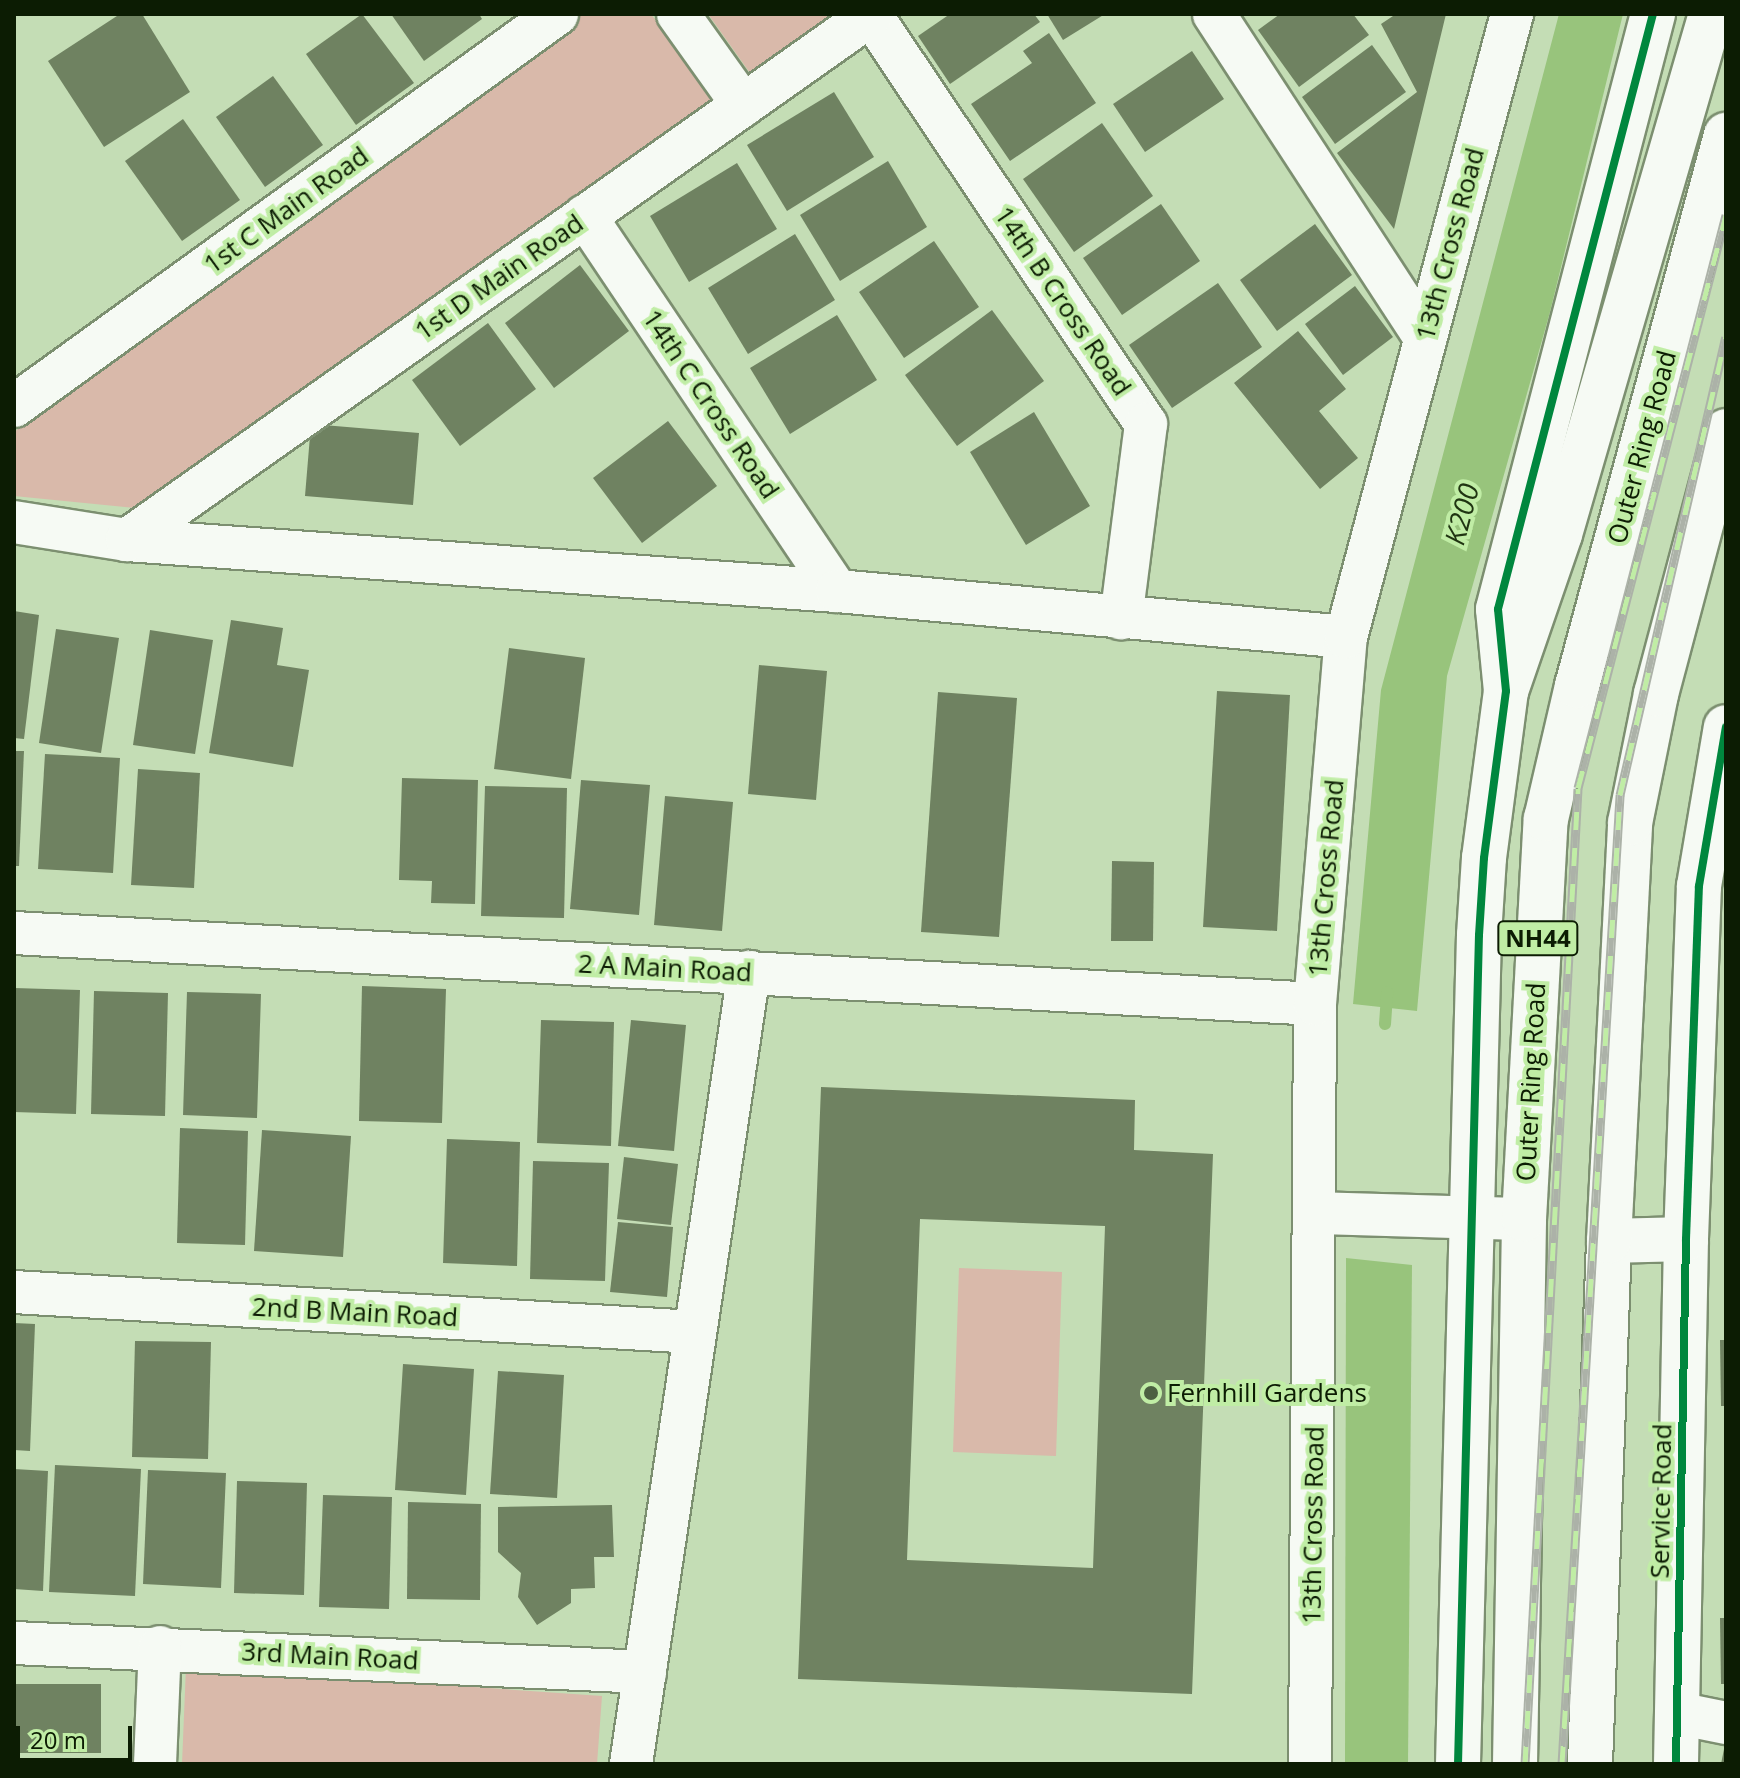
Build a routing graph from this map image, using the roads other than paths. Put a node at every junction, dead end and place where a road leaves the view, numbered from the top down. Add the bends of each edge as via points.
1 (557, 14) edge
2 (678, 14) edge
3 (871, 14) edge
4 (1214, 14) edge
5 (1512, 14) edge
6 (1653, 14) edge
7 (1711, 14) edge
8 (743, 105) junction
9 (1726, 135) edge
10 (585, 216) junction
11 (1425, 338) junction
12 (14, 406) edge
13 (1726, 431) edge
14 (14, 522) edge
15 (127, 540) junction
16 (837, 591) junction
17 (1121, 618) junction
18 (1346, 637) junction
19 (1506, 691) junction
20 (1726, 727) edge
21 (1712, 889) edge
22 (14, 933) edge
23 (749, 972) junction
24 (1315, 1004) junction
25 (1316, 1213) junction
26 (1470, 1218) junction
27 (1524, 1219) junction
28 (1686, 1239) junction
29 (1609, 1241) junction
30 (14, 1292) edge
31 (695, 1332) junction
32 (14, 1643) edge
33 (160, 1647) junction
34 (645, 1672) junction
35 (1677, 1713) junction
36 (1726, 1723) edge
37 (155, 1764) edge
38 (631, 1764) edge
39 (1310, 1764) edge
40 (1458, 1764) edge
41 (1515, 1764) edge
42 (1590, 1764) edge
43 (1676, 1764) edge

1 - 12 street, 1st C Main Road
2 - 8 street
3 - 8 street, 1st D Main Road
3 - 17 street, 14th B Cross Road via 1146,424
4 - 11 street
5 - 11 street, 13th Cross Road
6 - 19 main road via 1498,609
7 - 19 main road via 1560,534
8 - 10 street, 1st D Main Road
9 - 27 main road, Outer Ring Road / NH44 via 1546,819
10 - 15 street, 1st D Main Road
10 - 16 street, 14th C Cross Road
11 - 18 street, 13th Cross Road
13 - 29 main road via 1656,694 1630,823
14 - 15 street
15 - 16 street
16 - 17 street
17 - 18 street
18 - 24 street, 13th Cross Road
19 - 26 main road via 1484,858
20 - 21 main road, Service Road
21 - 28 main road, Service Road
22 - 23 street, 2 A Main Road
23 - 24 street, 2 A Main Road
23 - 31 street
24 - 25 street, 13th Cross Road
25 - 26 street
25 - 39 street, 13th Cross Road
26 - 27 street
26 - 40 main road
27 - 41 main road, Outer Ring Road / NH44
28 - 29 main road
28 - 35 main road, Service Road
29 - 42 main road
30 - 31 street, 2nd B Main Road
31 - 34 street
32 - 33 street, 3rd Main Road
33 - 34 street, 3rd Main Road
33 - 37 street
34 - 38 street
35 - 36 street
35 - 43 main road, Service Road

